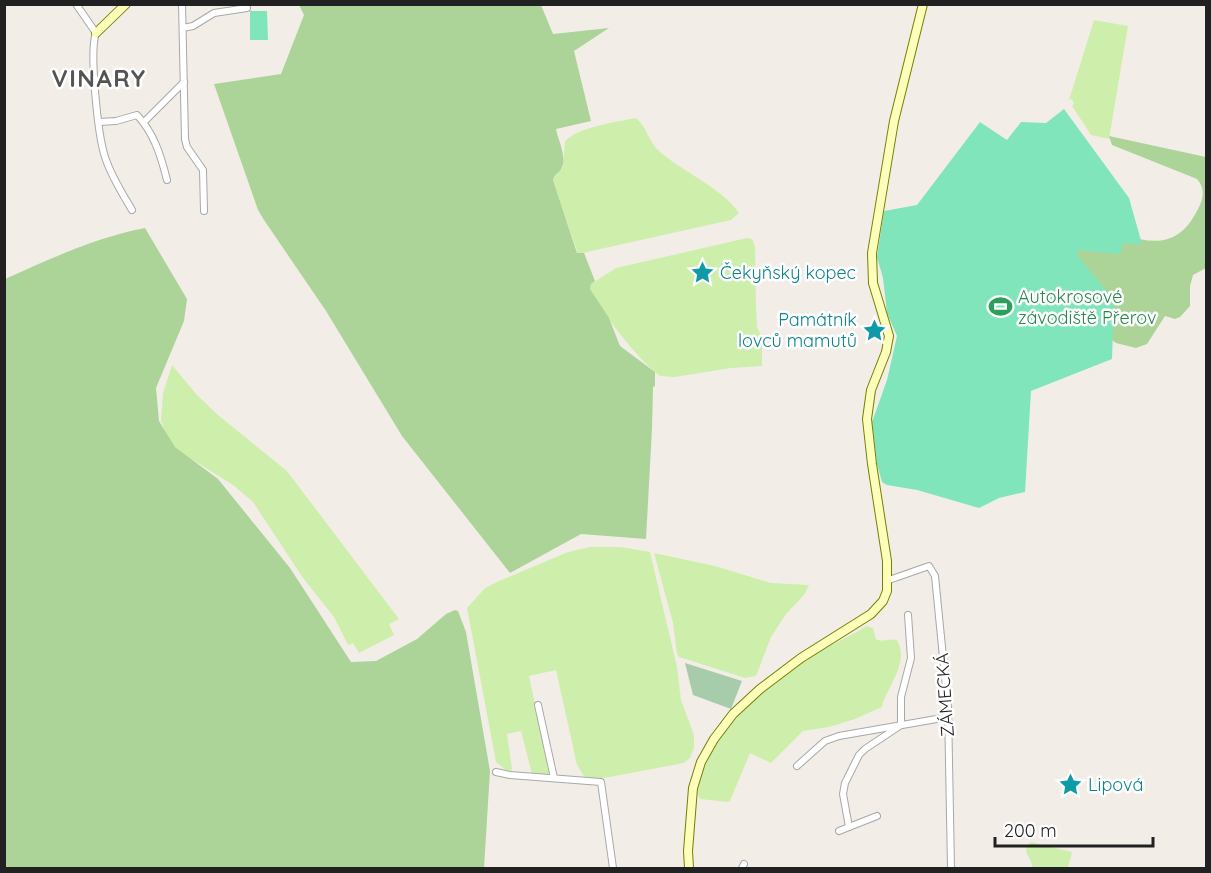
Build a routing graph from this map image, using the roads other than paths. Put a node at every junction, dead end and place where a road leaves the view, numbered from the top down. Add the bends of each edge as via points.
1 (76, 4) edge
2 (126, 4) edge
3 (182, 4) edge
4 (924, 4) edge
5 (248, 8) dead end
6 (183, 28) junction
7 (96, 33) junction
8 (184, 82) junction
9 (99, 122) junction
10 (144, 122) junction
11 (167, 180) dead end
12 (132, 210) dead end
13 (204, 211) dead end
14 (889, 580) junction
15 (908, 615) dead end
16 (538, 705) dead end
17 (948, 717) junction
18 (901, 725) junction
19 (797, 766) dead end
20 (496, 772) dead end
21 (554, 778) junction
22 (878, 816) dead end
23 (849, 827) junction
24 (839, 831) dead end
25 (613, 868) edge
26 (689, 868) edge
27 (951, 868) edge

1 - 7 street
2 - 7 main road
3 - 6 street
4 - 14 main road via 894,121 872,253 873,283 889,336 871,390 867,419
5 - 6 street via 214,13
6 - 8 street
7 - 9 street via 92,51
8 - 10 street
8 - 13 street via 185,139 203,170
9 - 10 street via 137,115
9 - 12 street via 105,157
10 - 11 street via 161,154
14 - 17 street, ZÁMECKÁ via 929,566 935,576
14 - 26 main road via 885,597 873,613 801,658 760,689 726,723 705,755 692,795
15 - 18 street via 911,658 901,697
16 - 21 street
17 - 18 street
17 - 27 street, ZÁMECKÁ
18 - 19 street via 825,741
18 - 23 street via 859,755 843,794
20 - 21 street
21 - 25 street via 601,782
22 - 23 street
23 - 24 street

